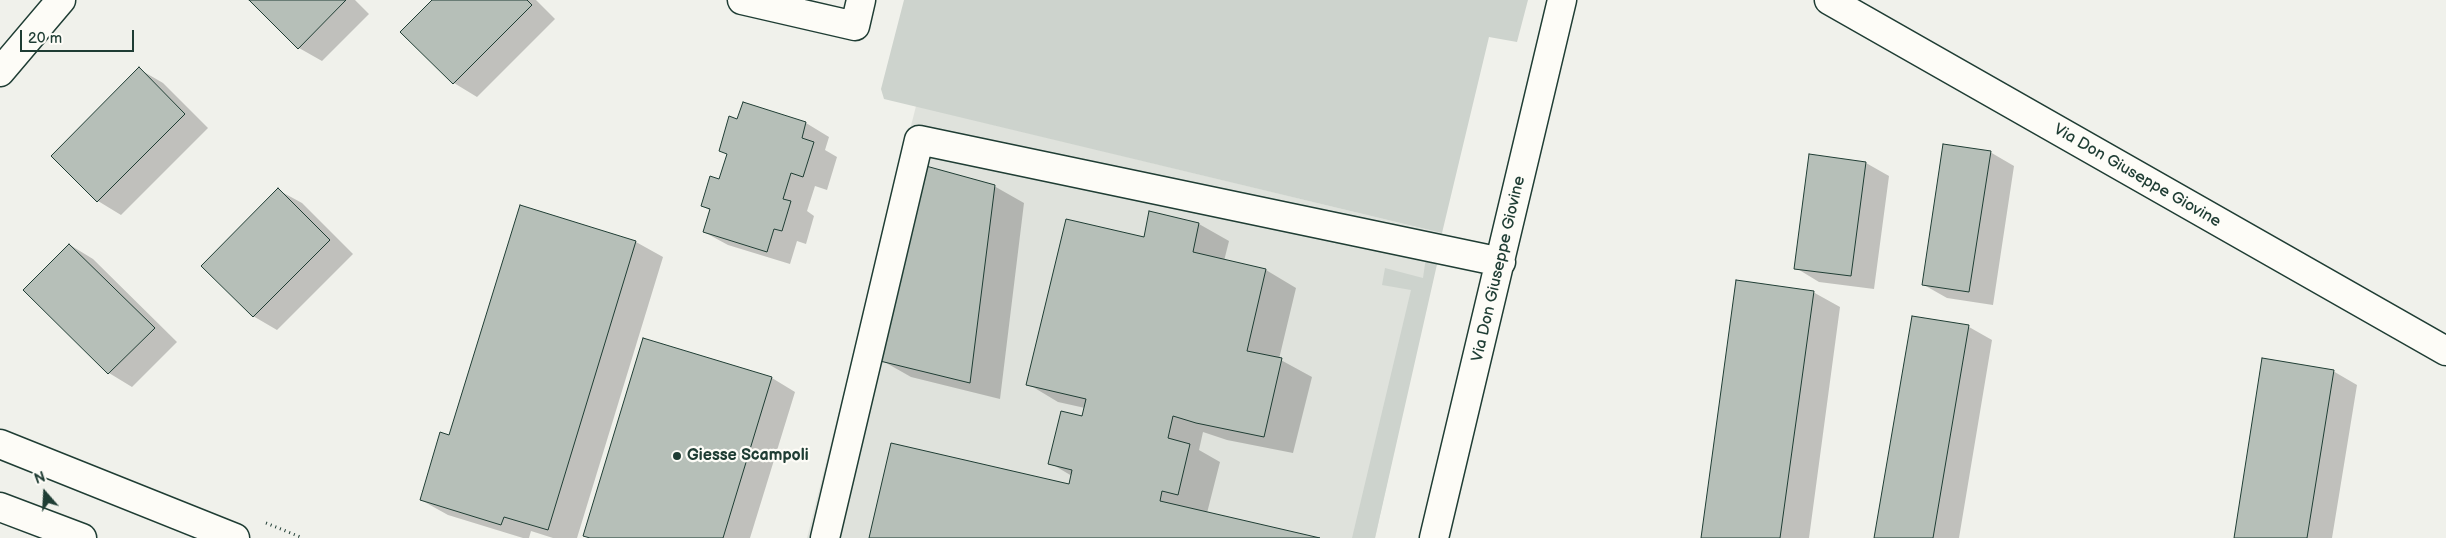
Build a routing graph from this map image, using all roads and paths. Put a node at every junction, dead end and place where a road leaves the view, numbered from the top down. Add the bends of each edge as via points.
1 (61, 0) edge
2 (742, 0) edge
3 (861, 0) edge
4 (1562, 0) edge
5 (1829, 0) edge
6 (0, 72) edge
7 (1501, 262) junction
8 (2446, 351) edge
9 (0, 444) edge
10 (0, 507) edge
11 (82, 538) edge
12 (235, 538) edge
13 (825, 538) edge
14 (1434, 538) edge

1 - 6 street
2 - 3 street via 854,26
4 - 7 street, Via Don Giuseppe Giovine
5 - 8 street, Via Don Giuseppe Giovine
7 - 13 street via 919,140
7 - 14 street, Via Don Giuseppe Giovine
9 - 12 street
10 - 11 street

